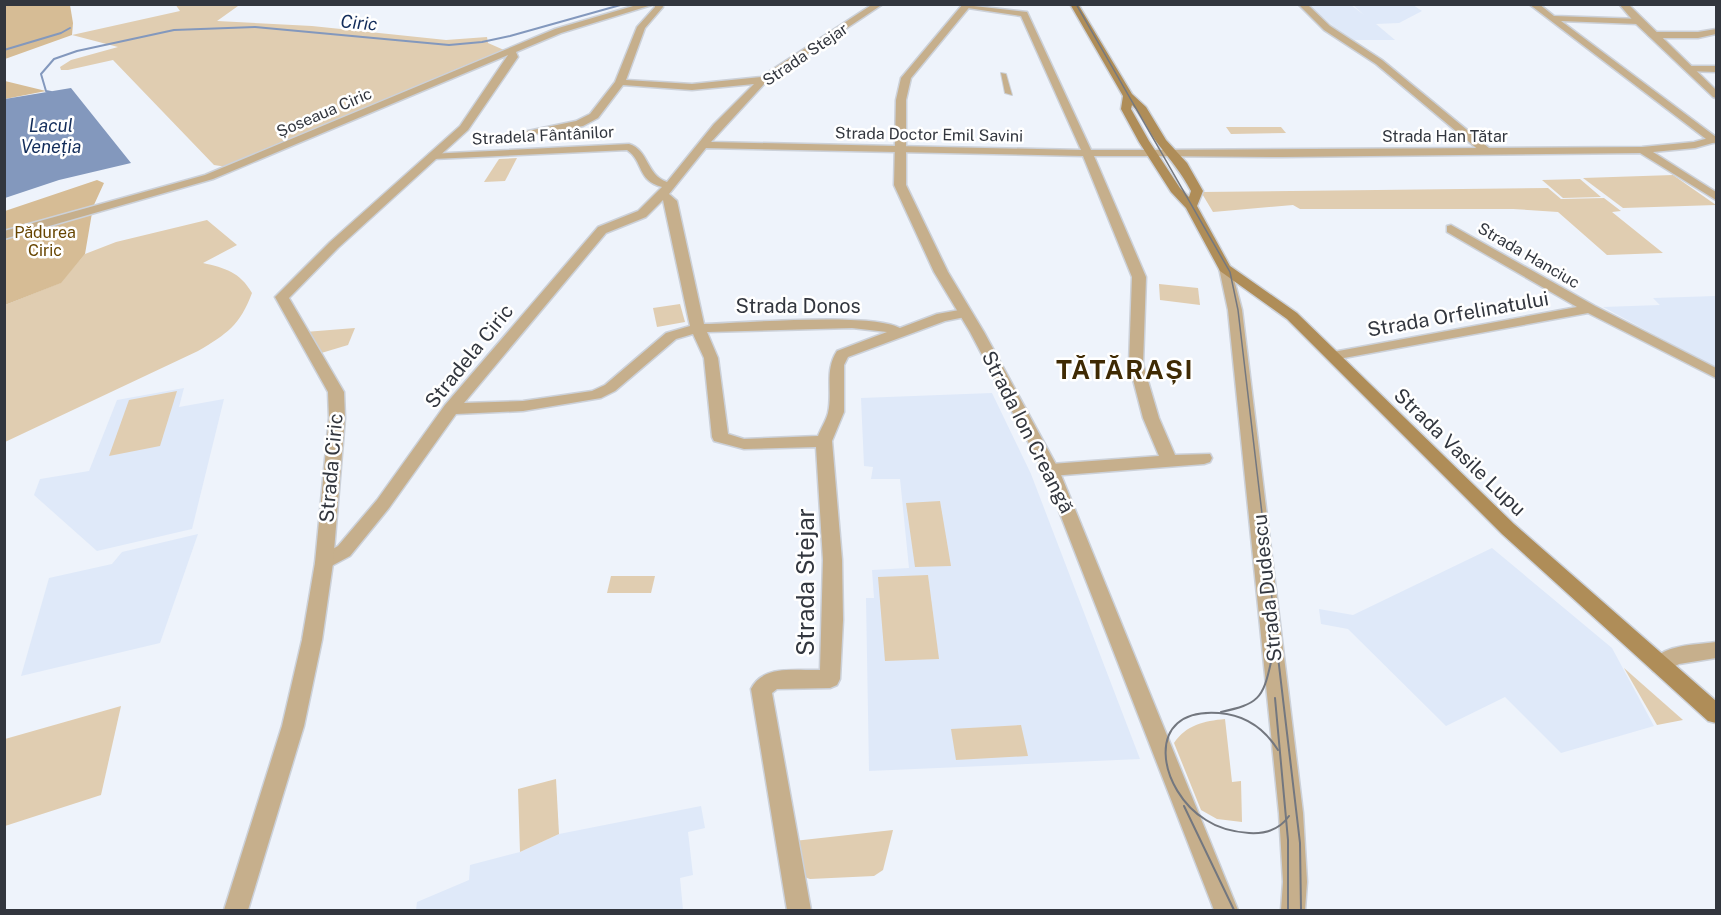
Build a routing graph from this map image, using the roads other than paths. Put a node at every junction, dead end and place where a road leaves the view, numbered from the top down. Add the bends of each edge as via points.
1 (651, 4) edge
2 (658, 4) edge
3 (879, 4) edge
4 (1074, 4) edge
5 (1302, 4) edge
6 (1533, 4) edge
7 (1623, 4) edge
8 (966, 6) edge
9 (1552, 18) junction
10 (1638, 21) junction
11 (1716, 32) edge
12 (1652, 34) junction
13 (511, 51) junction
14 (1690, 69) junction
15 (1716, 69) edge
16 (1003, 74) dead end
17 (763, 80) junction
18 (620, 82) junction
19 (1009, 93) dead end
20 (1716, 95) edge
21 (1128, 96) junction
22 (526, 134) dead end
23 (1715, 140) edge
24 (704, 145) junction
25 (900, 149) junction
26 (1485, 150) junction
27 (1642, 150) junction
28 (1087, 153) junction
29 (1152, 153) junction
30 (1172, 154) junction
31 (434, 156) junction
32 (667, 190) junction
33 (1716, 197) edge
34 (1191, 206) junction
35 (1451, 230) dead end
36 (4, 235) edge
37 (1225, 268) junction
38 (1590, 309) junction
39 (965, 313) junction
40 (698, 328) junction
41 (897, 333) junction
42 (1333, 356) junction
43 (1716, 374) edge
44 (451, 409) junction
45 (824, 441) junction
46 (1204, 458) dead end
47 (1169, 459) junction
48 (1052, 470) junction
49 (324, 563) junction
50 (1716, 650) edge
51 (1660, 665) junction
52 (1716, 714) edge
53 (236, 910) edge
54 (799, 910) edge
55 (1226, 910) edge
56 (1293, 910) edge

1 - 13 street, Șoseaua Ciric via 558,31
2 - 18 street via 640,27
3 - 17 street, Strada Stejar
4 - 21 main road, Strada Vasile Lupu
5 - 26 street via 1327,28 1379,62
6 - 9 street
7 - 10 street
8 - 25 street, Strada Ion Creangă via 906,78 901,100
8 - 28 street via 1024,14
9 - 10 street
9 - 23 street
10 - 12 street
11 - 12 street
12 - 14 street
13 - 31 street, Strada Ciric via 513,57 464,128
13 - 36 street, Șoseaua Ciric via 218,174
14 - 15 street
14 - 20 street
16 - 19 street
17 - 18 street via 692,87
17 - 24 street, Strada Stejar
18 - 22 street via 587,121
21 - 29 main road, Strada Vasile Lupu via 1125,109
21 - 30 main road, Strada Vasile Lupu via 1143,108
23 - 27 street, Strada Han Tătar
24 - 25 street, Strada Doctor Emil Savini
24 - 32 street, Strada Stejar
25 - 28 street, Strada Doctor Emil Savini
25 - 39 street, Strada Ion Creangă via 900,185 907,205
26 - 27 street, Strada Han Tătar
26 - 30 street, Strada Han Tătar
27 - 33 street
28 - 29 street, Strada Doctor Emil Savini
28 - 47 street via 1139,277 1136,364 1151,418
29 - 30 street, Strada Han Tătar
29 - 34 main road, Strada Vasile Lupu via 1175,190
30 - 34 main road, Strada Vasile Lupu via 1197,190
31 - 32 street, Stradela Fântânilor via 629,147 636,152 648,177
31 - 49 street, Strada Ciric via 282,297 337,399
32 - 40 street
32 - 44 street, Stradela Ciric via 642,214 602,230
34 - 37 main road, Strada Vasile Lupu
35 - 38 street, Strada Hanciuc
37 - 42 main road, Strada Vasile Lupu via 1292,316
37 - 56 street, Strada Dudescu via 1235,310 1270,607 1294,841
38 - 42 street, Strada Orfelinatului
38 - 43 street, Strada Hanciuc
39 - 41 street, Strada Stejar
39 - 48 street, Strada Ion Creangă
40 - 41 street, Strada Donos via 852,324 888,327
40 - 44 street via 670,336 610,388 596,395 523,406
40 - 45 street via 711,358 720,437 744,444
41 - 45 street, Strada Stejar via 842,354 837,365 836,412
42 - 51 main road, Strada Vasile Lupu via 1508,529
44 - 49 street, Stradela Ciric via 383,504 344,551
45 - 54 street, Strada Stejar via 830,511 830,679 773,680 761,689
46 - 47 street
47 - 48 street
48 - 55 street, Strada Ion Creangă
49 - 53 street, Strada Ciric via 293,726
50 - 51 street via 1675,656
51 - 52 main road, Strada Vasile Lupu

